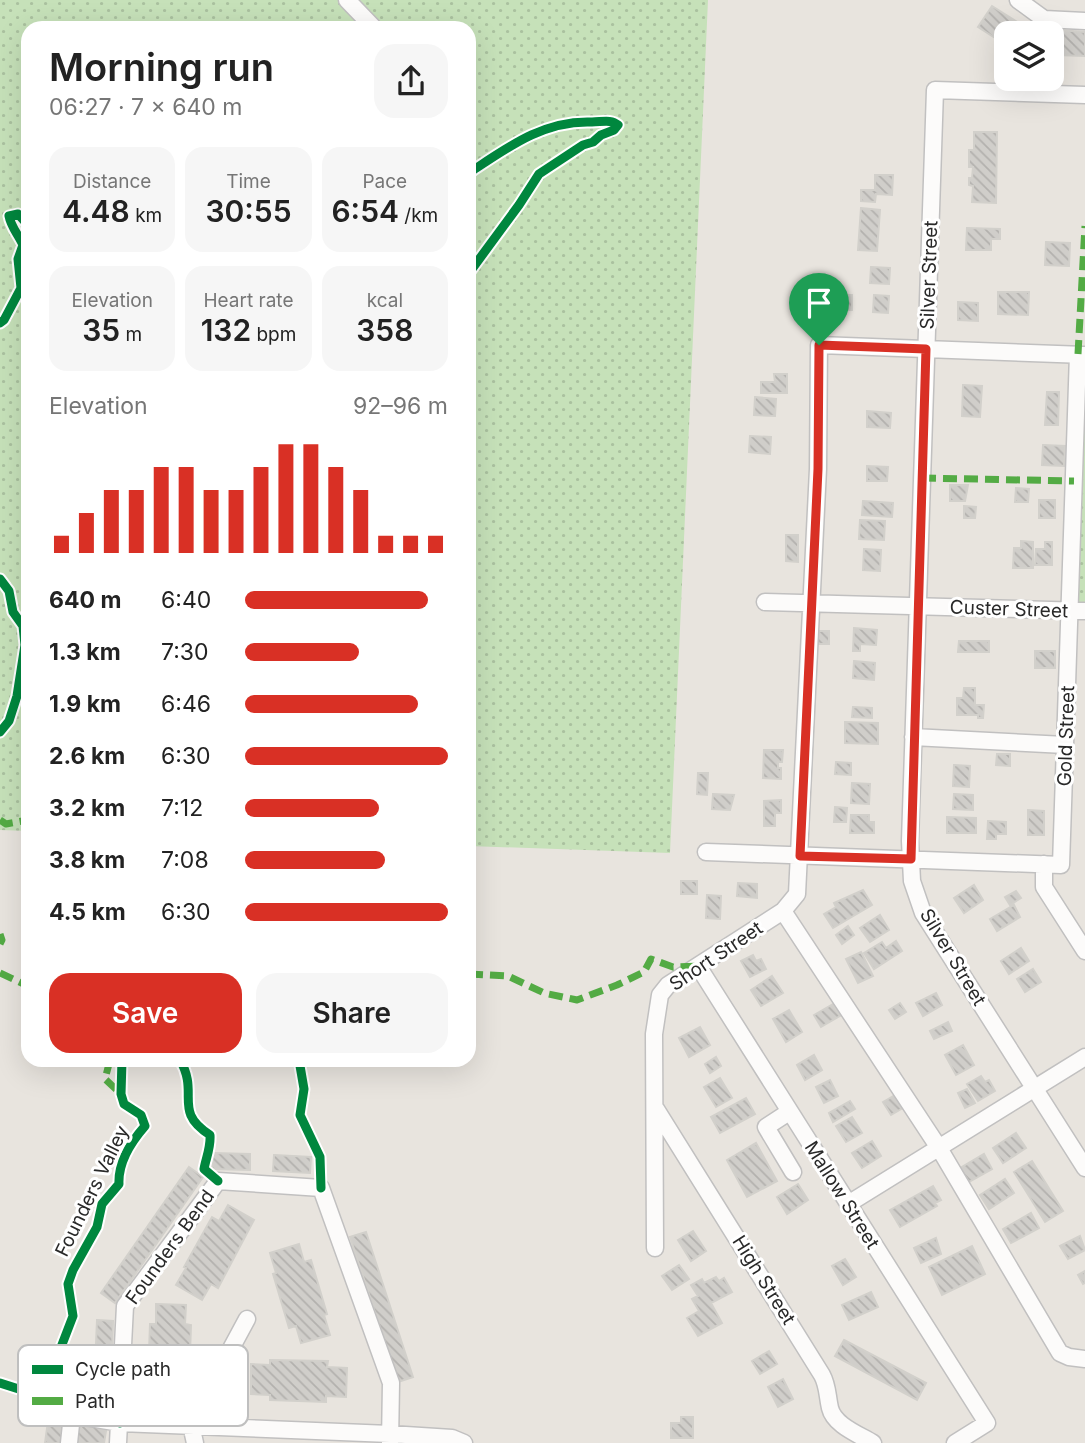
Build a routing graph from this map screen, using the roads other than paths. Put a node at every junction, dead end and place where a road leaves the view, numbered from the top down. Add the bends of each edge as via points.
1 (347, 0) edge
2 (1018, 0) edge
3 (367, 21) edge
4 (1037, 21) edge
5 (1085, 21) edge
6 (1064, 23) edge
7 (994, 88) edge
8 (1063, 91) edge
9 (1085, 95) edge
10 (926, 349) junction
11 (1081, 355) edge
12 (765, 602) dead end
13 (813, 604) junction
14 (918, 606) junction
15 (1077, 611) edge
16 (914, 737) junction
17 (1065, 745) junction
18 (706, 852) dead end
19 (800, 856) junction
20 (911, 859) junction
21 (1044, 864) junction
22 (783, 911) junction
23 (1085, 951) edge
24 (698, 967) junction
25 (1085, 1057) edge
26 (1035, 1089) junction
27 (656, 1109) junction
28 (789, 1112) junction
29 (939, 1149) junction
30 (1085, 1168) edge
31 (793, 1172) dead end
32 (848, 1204) junction
33 (655, 1248) dead end
34 (247, 1319) dead end
35 (123, 1345) edge
36 (233, 1345) edge
37 (1085, 1359) edge
38 (224, 1426) edge
39 (245, 1435) edge
40 (390, 1438) edge
41 (464, 1443) edge
42 (873, 1443) edge
43 (954, 1443) edge

1 - 3 street
2 - 4 street
5 - 6 street
7 - 10 street, Silver Street via 935,90
8 - 9 street
10 - 11 street
10 - 13 street, Short Street via 819,345
10 - 14 street, Silver Street
11 - 15 street, Gold Street
12 - 13 street, Custer Street
13 - 14 street, Custer Street
13 - 19 street, Short Street
14 - 15 street, Custer Street
14 - 16 street, Silver Street
15 - 17 street, Gold Street
16 - 17 street
16 - 20 street, Silver Street
17 - 21 street, Gold Street via 1061,865
18 - 19 street
19 - 20 street
19 - 22 street, Short Street via 797,894
20 - 21 street
20 - 26 street, Silver Street via 912,881 923,913
21 - 23 street via 1044,887
22 - 24 street, Short Street
22 - 29 street
24 - 27 street, Short Street via 660,995 654,1034
24 - 28 street, Mallow Street
25 - 26 street
26 - 29 street
26 - 30 street, Silver Street
27 - 33 street
27 - 42 street, High Street via 822,1375 831,1412 838,1422
28 - 31 street via 766,1127
28 - 32 street, Mallow Street
29 - 32 street
29 - 37 street via 1060,1353
32 - 43 street, Mallow Street via 987,1423
34 - 36 street
35 - 40 street, Founders Bend via 125,1307 218,1181 321,1188 391,1383
38 - 39 street
39 - 40 street
40 - 41 street via 452,1438

